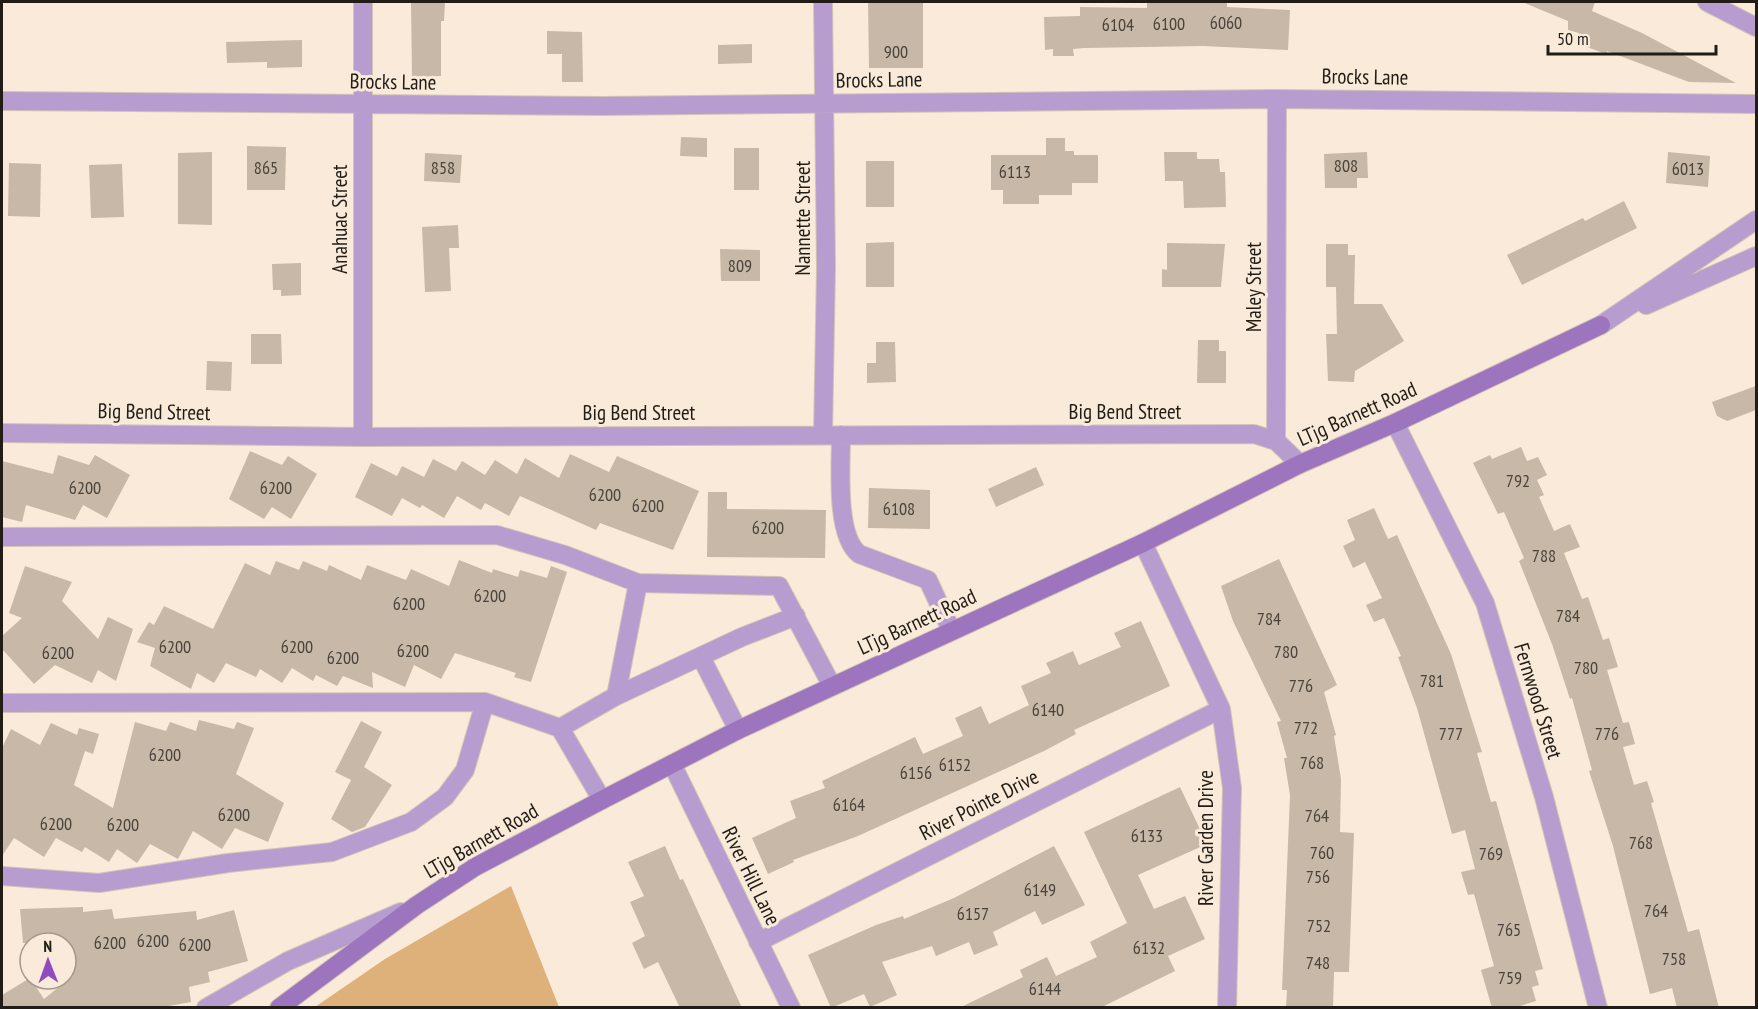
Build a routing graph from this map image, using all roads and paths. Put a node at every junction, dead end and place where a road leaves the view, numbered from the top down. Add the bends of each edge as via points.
1 (363, 2) edge
2 (823, 2) edge
3 (1707, 2) edge
4 (1755, 26) edge
5 (1277, 99) junction
6 (2, 100) edge
7 (363, 104) junction
8 (825, 104) junction
9 (1756, 104) edge
10 (1756, 220) edge
11 (1756, 256) edge
12 (1601, 325) junction
13 (1395, 423) junction
14 (2, 433) edge
15 (832, 435) junction
16 (363, 437) junction
17 (1276, 441) junction
18 (1300, 464) junction
19 (2, 537) edge
20 (1143, 543) junction
21 (638, 584) junction
22 (796, 616) junction
23 (951, 630) junction
24 (701, 657) junction
25 (832, 686) junction
26 (616, 696) junction
27 (485, 702) junction
28 (2, 704) edge
29 (1221, 709) junction
30 (560, 728) junction
31 (738, 730) junction
32 (672, 764) junction
33 (602, 800) junction
34 (2, 876) edge
35 (417, 905) junction
36 (758, 942) junction
37 (206, 1008) edge
38 (279, 1008) edge
39 (791, 1008) edge
40 (1227, 1008) edge
41 (1598, 1008) edge

1 - 7 street, Anahuac Street
2 - 8 street, Nannette Street
3 - 4 street
5 - 8 street, Brocks Lane
5 - 9 street, Brocks Lane
5 - 17 street, Maley Street
6 - 7 street, Brocks Lane
7 - 8 street, Brocks Lane
7 - 16 street, Anahuac Street
8 - 15 street, Nannette Street
10 - 12 street, LTjg Barnett Road
11 - 12 street, LTjg Barnett Road
12 - 13 street, LTjg Barnett Road
13 - 18 street, LTjg Barnett Road
13 - 41 street, Fernwood Street via 1485,603 1544,797
14 - 16 street, Big Bend Street
15 - 16 street, Big Bend Street
15 - 17 street, Big Bend Street via 1254,434
15 - 23 street, Nannette Street via 849,547 928,580
17 - 18 street
18 - 20 street, LTjg Barnett Road
19 - 21 street via 497,535 565,555
20 - 23 street, LTjg Barnett Road
20 - 29 street, River Garden Drive
21 - 22 street via 779,586
21 - 26 street
22 - 24 street
22 - 25 street
23 - 25 street, LTjg Barnett Road
24 - 26 street
24 - 31 street
25 - 31 street, LTjg Barnett Road
26 - 30 street
27 - 28 street
27 - 30 street
27 - 34 street via 465,770 445,797 411,822 332,852 99,883
29 - 36 street, River Pointe Drive
29 - 40 street, River Garden Drive via 1232,788
30 - 33 street
31 - 32 street, LTjg Barnett Road
32 - 33 street, LTjg Barnett Road
32 - 36 street, River Hill Lane
33 - 35 street, LTjg Barnett Road via 475,867
35 - 37 street via 288,961
35 - 38 street, LTjg Barnett Road
36 - 39 street, River Hill Lane

